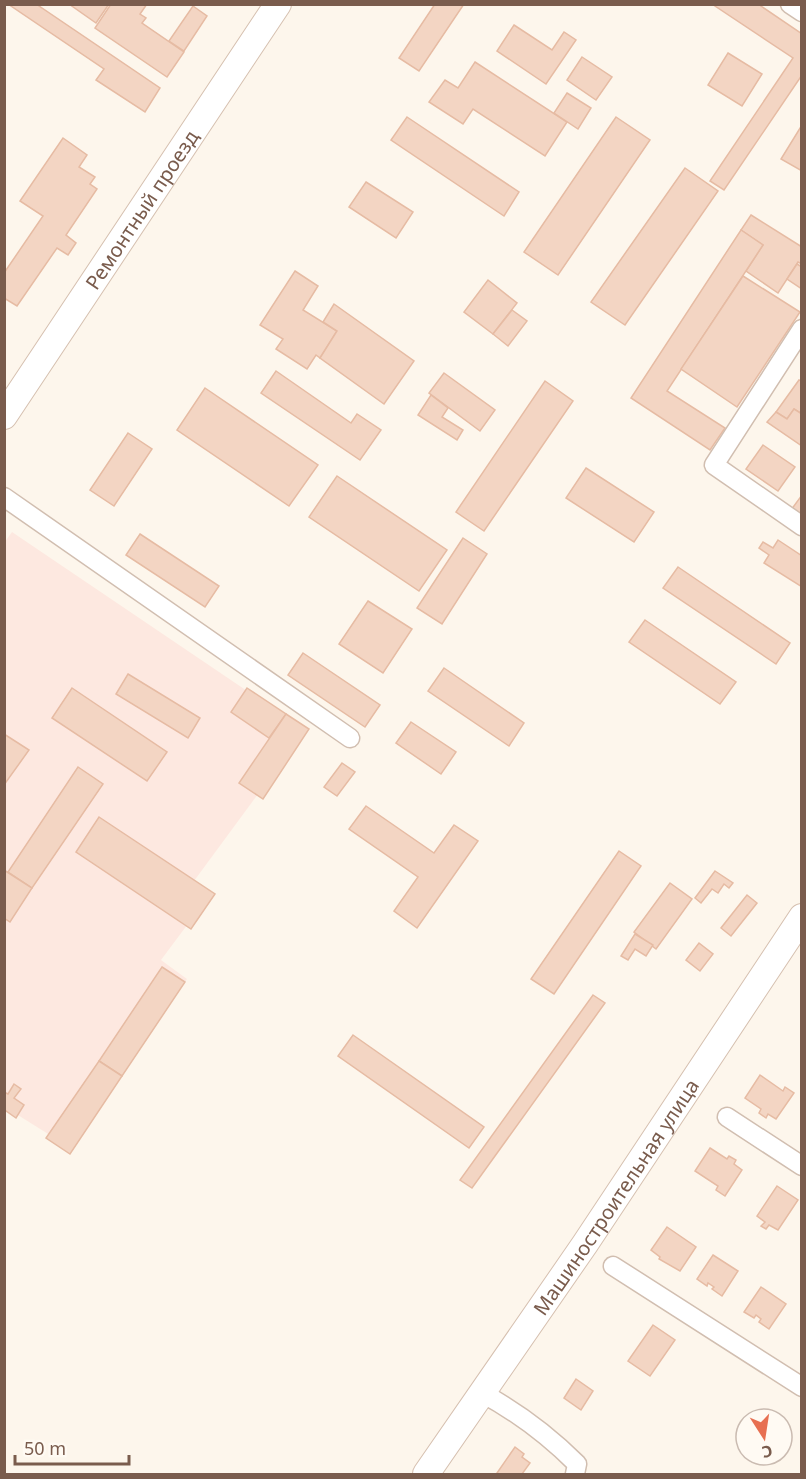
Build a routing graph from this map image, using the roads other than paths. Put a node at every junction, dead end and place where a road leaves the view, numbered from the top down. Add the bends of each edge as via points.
1 (278, 4) edge
2 (790, 4) edge
3 (801, 12) edge
4 (801, 329) edge
5 (4, 416) edge
6 (4, 497) edge
7 (801, 526) edge
8 (350, 738) dead end
9 (801, 917) edge
10 (727, 1117) dead end
11 (801, 1166) edge
12 (613, 1266) dead end
13 (801, 1387) edge
14 (482, 1393) junction
15 (426, 1474) edge
16 (575, 1474) edge

1 - 5 street, Ремонтный проезд
2 - 3 street
4 - 7 street via 714,465
6 - 8 street
9 - 14 street, Машиностроительная улица
10 - 11 street
12 - 13 street
14 - 15 street, Машиностроительная улица
14 - 16 street via 515,1410 549,1436 577,1464

